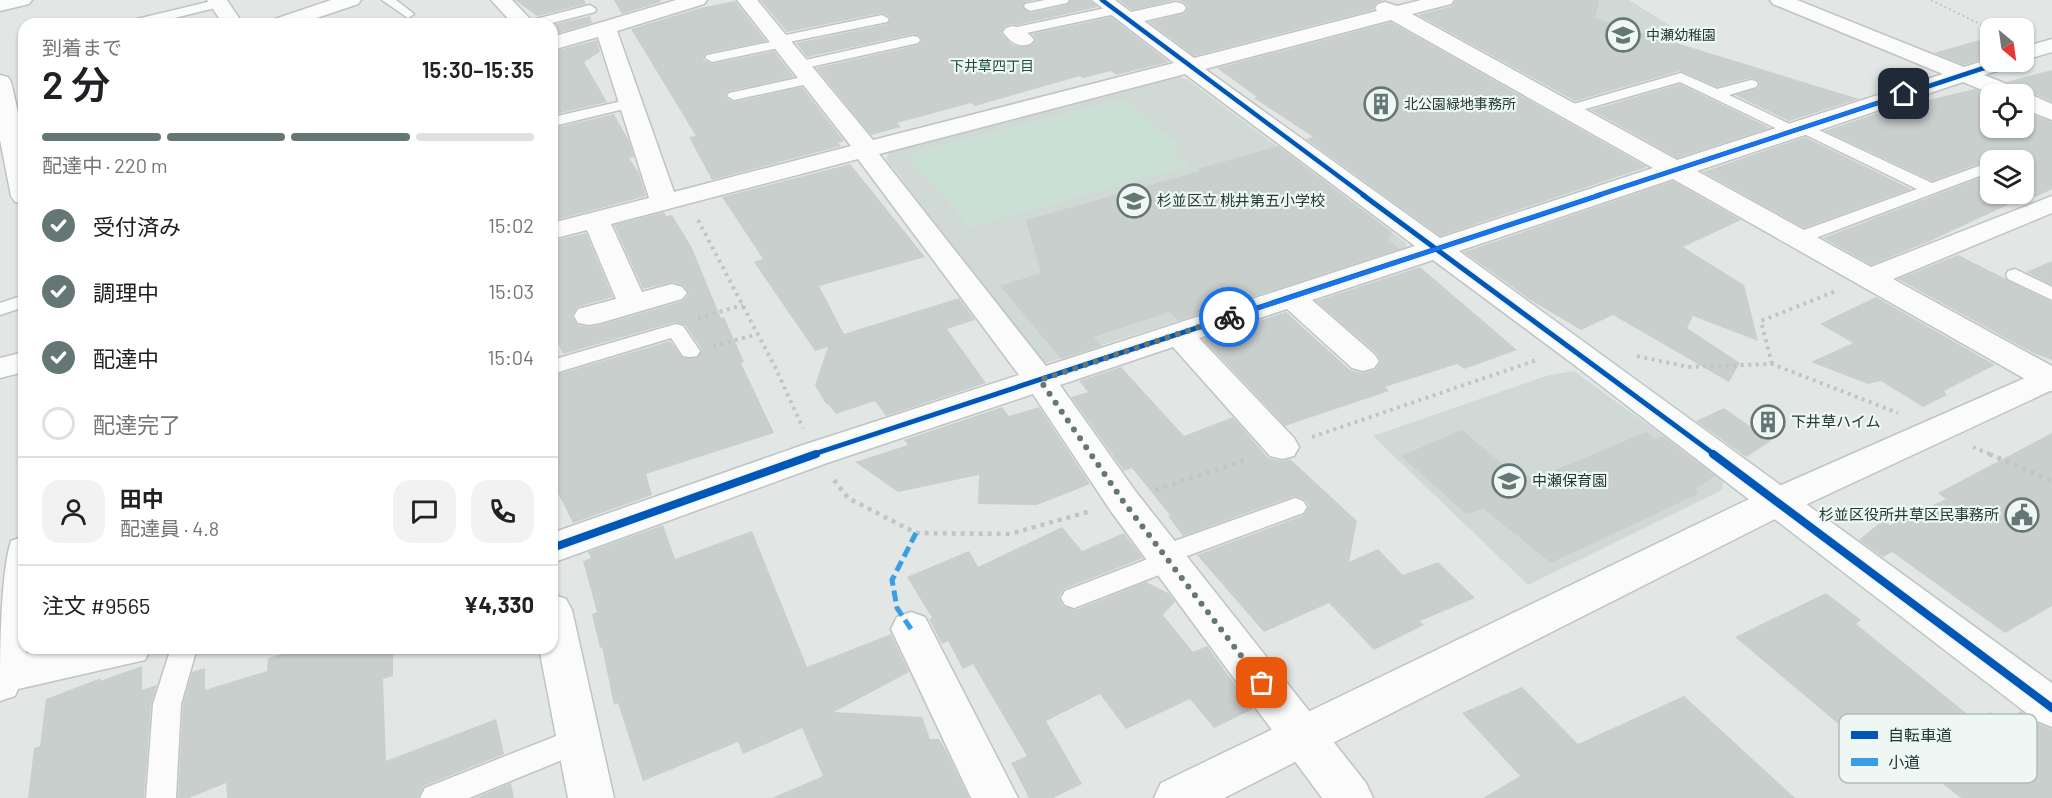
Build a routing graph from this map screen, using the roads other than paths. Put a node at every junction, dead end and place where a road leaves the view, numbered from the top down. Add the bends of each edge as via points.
1 (22, 0) edge
2 (351, 0) edge
3 (388, 0) edge
4 (501, 0) edge
5 (697, 0) edge
6 (747, 0) edge
7 (1063, 0) edge
8 (1370, 0) edge
9 (1444, 0) edge
10 (1780, 0) edge
11 (218, 2) edge
12 (0, 5) edge
13 (1030, 7) dead end
14 (1176, 8) dead end
15 (590, 9) dead end
16 (1115, 10) edge
17 (1394, 13) junction
18 (408, 14) dead end
19 (157, 18) edge
20 (228, 18) edge
21 (297, 18) edge
22 (519, 18) edge
23 (556, 18) edge
24 (882, 19) dead end
25 (606, 28) junction
26 (1018, 36) dead end
27 (913, 40) dead end
28 (558, 42) edge
29 (2052, 45) edge
30 (2034, 51) edge
31 (712, 57) dead end
32 (794, 57) junction
33 (1189, 66) junction
34 (1980, 69) edge
35 (1965, 74) junction
36 (0, 82) edge
37 (1751, 84) dead end
38 (1988, 84) edge
39 (1719, 93) junction
40 (734, 96) dead end
41 (631, 103) junction
42 (2034, 105) edge
43 (1568, 110) junction
44 (2052, 113) edge
45 (10, 114) edge
46 (558, 120) dead end
47 (1798, 129) junction
48 (864, 150) junction
49 (18, 161) edge
50 (1675, 170) junction
51 (1980, 171) edge
52 (1931, 189) junction
53 (664, 202) junction
54 (18, 204) edge
55 (2052, 204) edge
56 (0, 210) edge
57 (596, 220) junction
58 (558, 230) edge
59 (1799, 238) junction
60 (1436, 248) junction
61 (2015, 275) dead end
62 (1869, 278) junction
63 (672, 293) dead end
64 (2052, 294) edge
65 (1291, 297) junction
66 (18, 303) edge
67 (633, 304) junction
68 (0, 309) edge
69 (589, 316) dead end
70 (1178, 334) junction
71 (690, 351) road end
72 (1363, 361) dead end
73 (18, 364) edge
74 (558, 365) edge
75 (0, 368) edge
76 (2051, 378) edge
77 (1040, 380) junction
78 (1282, 447) dead end
79 (1776, 502) junction
80 (1295, 507) dead end
81 (558, 546) edge
82 (1166, 558) junction
83 (18, 584) edge
84 (1074, 598) dead end
85 (911, 629) dead end
86 (558, 639) edge
87 (103, 654) edge
88 (182, 654) edge
89 (1, 676) edge
90 (2052, 708) edge
91 (1302, 736) junction
92 (579, 740) junction
93 (161, 798) edge
94 (435, 798) edge
95 (591, 798) edge
96 (995, 798) edge
97 (1177, 798) edge
98 (1350, 798) edge

1 - 12 street
2 - 21 street
3 - 18 lane
4 - 22 street
5 - 25 street
6 - 32 street
7 - 13 lane
8 - 17 street
9 - 17 street
10 - 35 street
11 - 19 lane
11 - 20 street
14 - 16 street
15 - 23 lane
16 - 26 lane
16 - 33 street
17 - 33 street
17 - 43 street
24 - 32 lane
25 - 28 street
25 - 41 street
27 - 32 lane
29 - 30 street
31 - 32 lane
32 - 40 lane
32 - 48 street
33 - 48 street
33 - 60 street
34 - 35 street
35 - 38 street
35 - 47 street
36 - 45 street
37 - 39 lane
39 - 43 lane via 1681,77
39 - 47 lane
41 - 46 lane
41 - 53 street
42 - 44 street
43 - 50 street
45 - 49 street
47 - 50 street
47 - 52 lane
48 - 53 street
48 - 77 street
50 - 59 street
50 - 60 street
51 - 52 lane
52 - 59 lane
53 - 57 street
54 - 56 street
55 - 62 street
57 - 58 street
57 - 67 street
59 - 62 street
60 - 65 street
60 - 79 street
61 - 64 lane
62 - 76 street
63 - 67 street
65 - 70 street
65 - 72 street
66 - 68 lane
67 - 69 street
70 - 77 street
70 - 78 street
71 - 74 lane via 676,330
73 - 75 street
76 - 79 street
77 - 81 street via 815,454
77 - 82 street
79 - 90 street
79 - 91 street
80 - 82 lane
82 - 84 lane
82 - 91 street
83 - 89 street
85 - 96 street
86 - 92 street
87 - 89 street
88 - 93 lane via 167,704
91 - 97 street
91 - 98 street
92 - 94 lane
92 - 95 street

